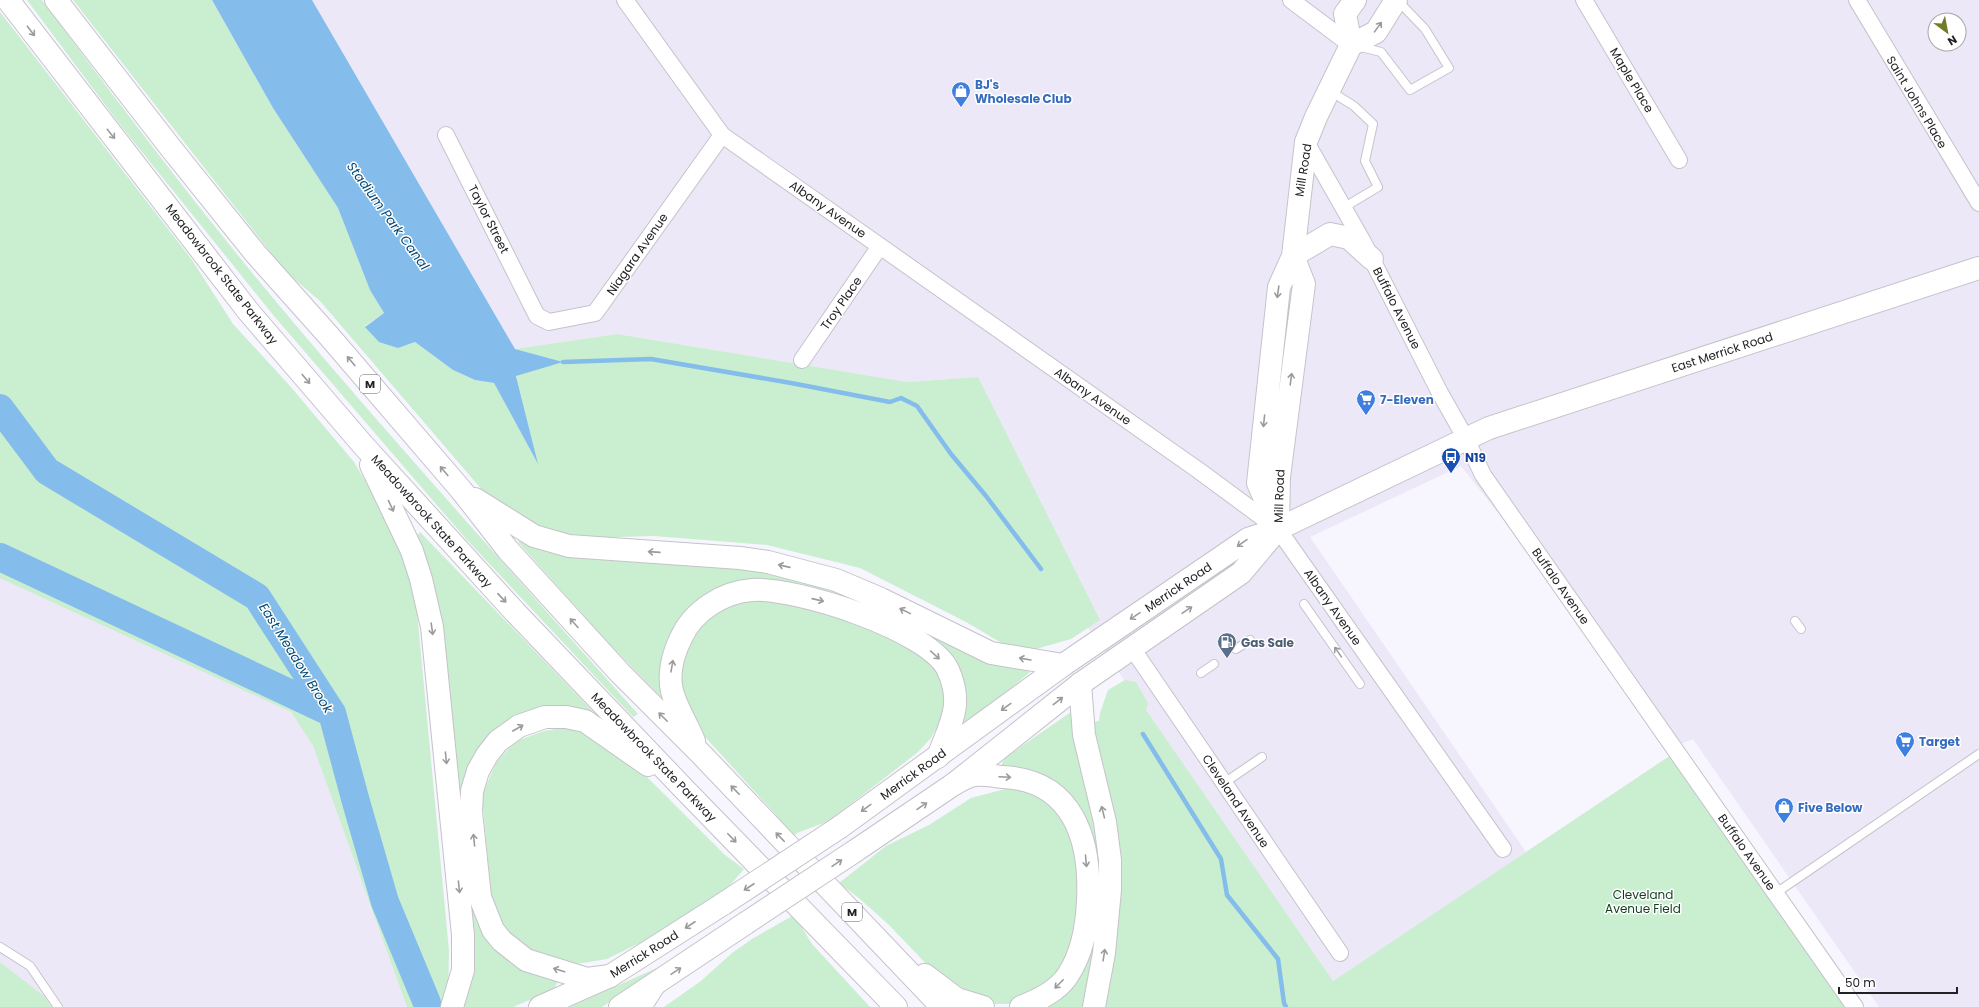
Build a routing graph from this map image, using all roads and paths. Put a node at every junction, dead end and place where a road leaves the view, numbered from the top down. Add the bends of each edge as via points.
1 (8, 0) edge
2 (56, 0) edge
3 (625, 0) edge
4 (1291, 0) edge
5 (1355, 0) edge
6 (1397, 0) edge
7 (1584, 0) edge
8 (1856, 0) edge
9 (1351, 45) junction
10 (1329, 90) junction
11 (446, 135) dead end
12 (722, 135) junction
13 (1306, 142) junction
14 (1679, 160) dead end
15 (1979, 203) edge
16 (1343, 208) junction
17 (880, 246) junction
18 (1293, 256) junction
19 (1372, 259) junction
20 (1979, 268) edge
21 (531, 304) joint
22 (802, 360) dead end
23 (1466, 439) junction
24 (362, 445) junction
25 (462, 491) junction
26 (1278, 529) junction
27 (1304, 604) dead end
28 (1795, 621) dead end
29 (1801, 629) dead end
30 (1250, 640) dead end
31 (1132, 648) junction
32 (1236, 649) dead end
33 (1214, 664) dead end
34 (1063, 665) junction
35 (1201, 673) dead end
36 (1080, 684) junction
37 (1360, 684) dead end
38 (701, 754) junction
39 (1979, 754) edge
40 (938, 757) junction
41 (1262, 757) dead end
42 (1224, 783) junction
43 (954, 784) junction
44 (685, 790) junction
45 (1503, 849) dead end
46 (1776, 893) junction
47 (881, 943) junction
48 (0, 947) edge
49 (1340, 953) dead end
50 (858, 968) junction
51 (610, 976) junction
52 (654, 985) junction
53 (58, 1007) edge
54 (452, 1007) edge
55 (540, 1007) edge
56 (620, 1007) edge
57 (640, 1007) edge
58 (884, 1007) edge
59 (896, 1007) edge
60 (942, 1007) edge
61 (983, 1007) edge
62 (1021, 1007) edge
63 (1094, 1007) edge
64 (1855, 1007) edge

1 -> 24 main road, Meadowbrook State Parkway via 248,311
25 -> 2 main road, M via 255,253
3 - 12 street, Albany Avenue
4 - 9 street
5 - 9 main road via 1345,14
9 -> 6 main road via 1376,32
6 - 9 lane via 1426,29 1449,68 1410,90 1381,52
7 - 14 street, Maple Place
8 - 15 street, Saint Johns Place
9 - 10 main road, Mill Road
10 - 13 main road, Mill Road
10 - 16 lane via 1354,106 1373,124 1365,161 1378,187
11 - 21 street, Taylor Street
12 - 17 street, Albany Avenue
12 - 21 street, Niagara Avenue via 595,313 550,322 537,316
13 - 16 street, Buffalo Avenue
13 - 18 main road, Mill Road
16 - 19 street, Buffalo Avenue
17 - 22 street, Troy Place
17 - 26 street, Albany Avenue
18 - 19 main road via 1330,234 1349,238
18 - 26 main road, Mill Road via 1304,284 1279,477
19 - 23 street, Buffalo Avenue via 1440,394
20 - 23 main road, East Merrick Road via 1585,396 1489,428
23 - 26 main road, Merrick Road
23 - 46 street, Buffalo Avenue via 1483,475
24 -> 44 main road, Meadowbrook State Parkway
24 -> 54 main road via 412,551 432,627 463,935 463,970
34 -> 25 main road via 991,653 881,599 810,572 740,558 569,546 534,536
38 -> 25 main road, M via 620,673 508,550
31 -> 26 main road, Merrick Road via 1241,573
26 -> 34 main road, Merrick Road via 1248,539
26 - 45 street, Albany Avenue
37 -> 27 lane
28 - 29 lane
30 - 32 lane
31 - 36 main road, Merrick Road
31 - 42 street, Cleveland Avenue
33 - 35 lane
34 -> 40 main road, Merrick Road
43 -> 36 main road, Merrick Road
63 -> 36 main road via 1104,953 1110,860 1105,822 1084,735
38 -> 40 main road via 672,691 671,670 676,649 694,618 710,604 728,595 752,590 777,591 852,610 897,630 935,654 948,669 956,692 956,708
47 -> 38 main road, M
39 - 46 lane
40 -> 51 main road, Merrick Road, bridge via 840,827
41 - 42 lane
42 - 49 street, Cleveland Avenue
52 -> 43 main road, Merrick Road, bridge
43 -> 62 main road via 972,775 1015,777 1039,785 1058,797 1082,834 1089,889 1087,920 1080,952 1068,976 1036,1001
44 -> 50 main road, Meadowbrook State Parkway
51 -> 44 main road via 587,979 526,960 502,941 493,930 480,897 471,812 472,791 478,771 498,741 520,726 545,717 566,717 585,721
46 - 64 street, Buffalo Avenue
47 - 60 main road, M
47 - 61 main road via 957,999
48 - 53 lane via 30,966
50 - 58 main road
50 - 59 main road, Meadowbrook State Parkway
51 - 55 main road, Merrick Road
52 - 56 main road, Merrick Road
52 - 57 main road

